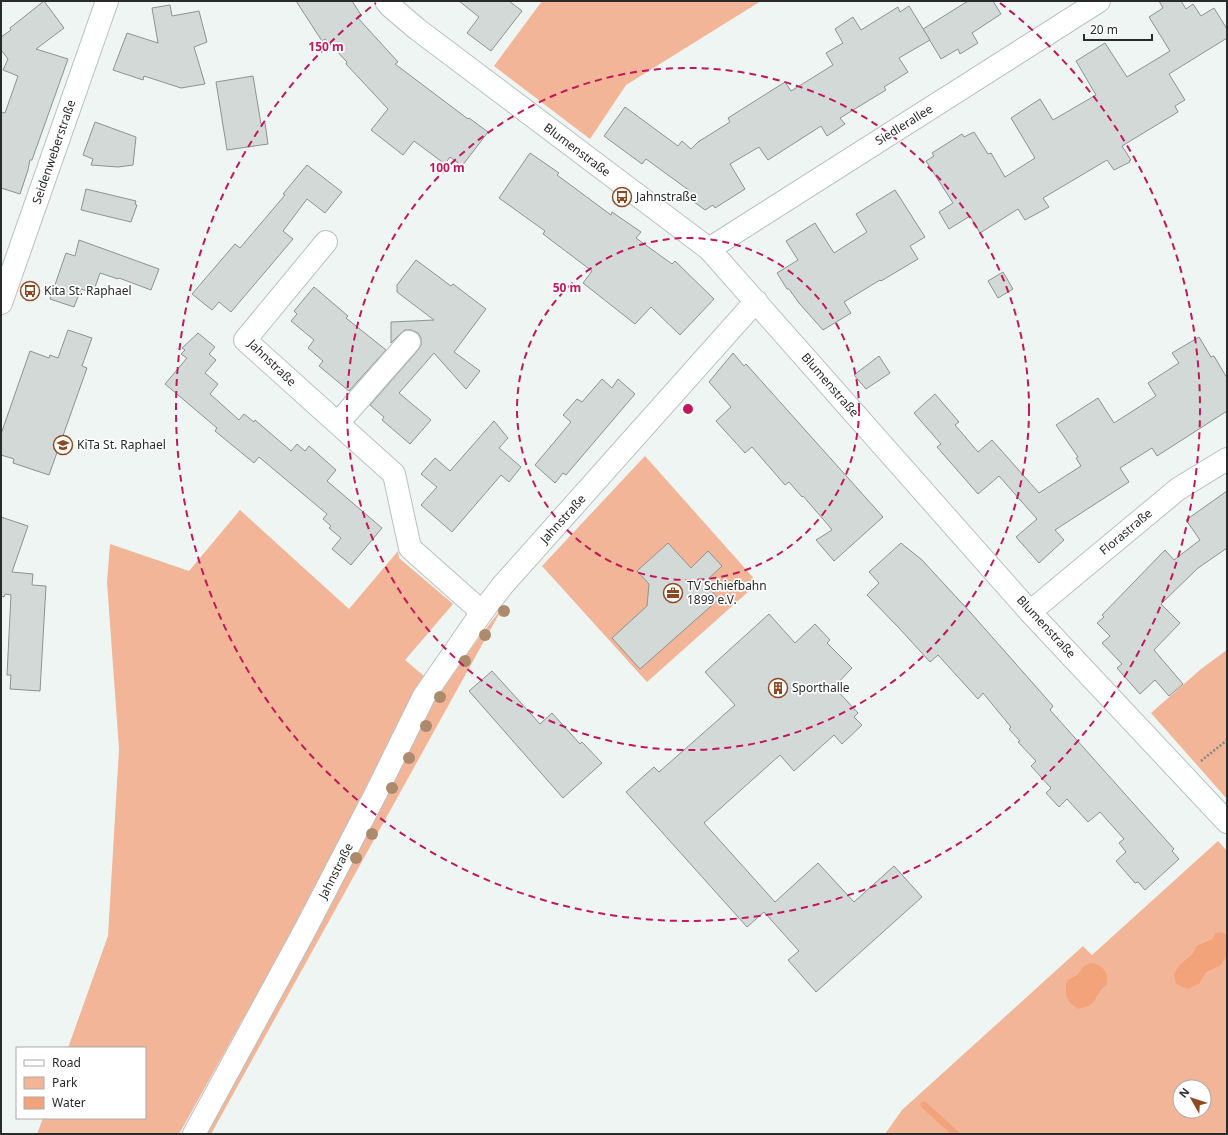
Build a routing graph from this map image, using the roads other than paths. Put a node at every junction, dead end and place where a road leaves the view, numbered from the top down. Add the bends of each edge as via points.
1 (107, 1) edge
2 (386, 1) edge
3 (1099, 1) edge
4 (326, 242) dead end
5 (709, 249) junction
6 (756, 301) junction
7 (1, 303) edge
8 (409, 342) dead end
9 (338, 423) junction
10 (1227, 459) edge
11 (482, 612) junction
12 (1030, 612) junction
13 (1227, 822) edge
14 (194, 1134) edge

1 - 7 street, Seidenweberstraße
2 - 5 street, Blumenstraße via 417,29
3 - 5 street, Siedlerallee
4 - 9 street, Jahnstraße via 245,340
5 - 6 street, Blumenstraße
6 - 11 street, Jahnstraße via 502,586
6 - 12 street, Blumenstraße
8 - 9 street
9 - 11 street, Jahnstraße via 394,474 410,548
10 - 12 street, Florastraße via 1178,489
11 - 14 street, Jahnstraße via 424,696 305,930
12 - 13 street, Blumenstraße

